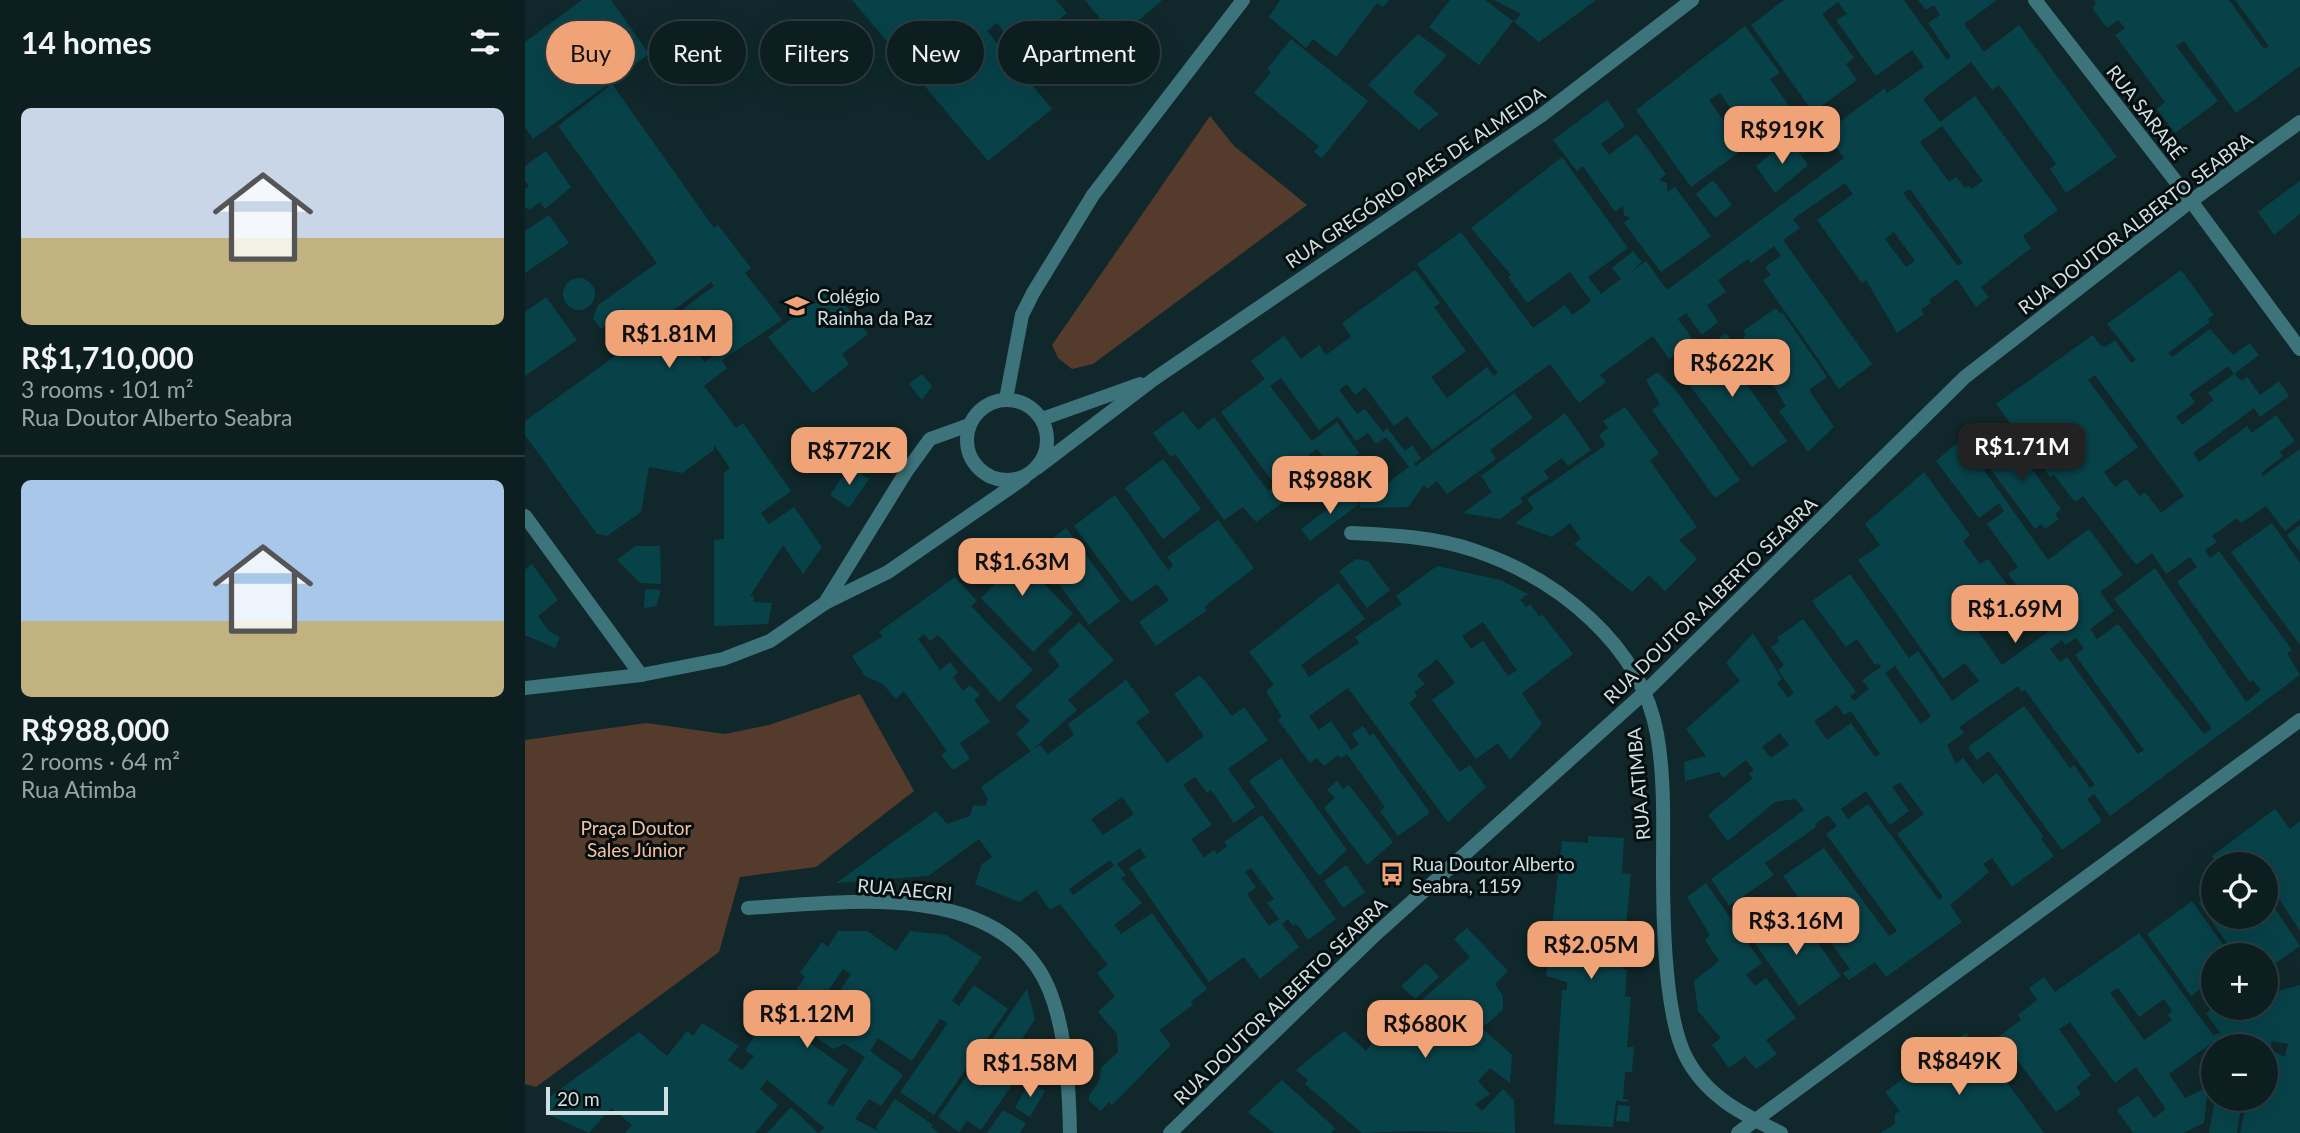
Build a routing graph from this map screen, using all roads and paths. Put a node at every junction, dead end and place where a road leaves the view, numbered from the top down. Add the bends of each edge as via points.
1 (1243, 0) edge
2 (1692, 0) edge
3 (2035, 0) edge
4 (2300, 122) edge
5 (2191, 201) junction
6 (2300, 349) edge
7 (1154, 379) junction
8 (1006, 399) junction
9 (1042, 419) junction
10 (969, 425) junction
11 (1037, 468) junction
12 (1024, 478) junction
13 (525, 516) edge
14 (1351, 533) dead end
15 (825, 603) junction
16 (641, 675) junction
17 (525, 688) edge
18 (1645, 692) junction
19 (2300, 720) edge
20 (748, 908) dead end
21 (1755, 1121) junction
22 (1070, 1133) edge
23 (1170, 1133) edge
24 (1738, 1133) edge
25 (1781, 1133) edge

1 - 8 street via 1093,195 1033,293 1020,324
2 - 7 street, RUA GREGÓRIO PAES DE ALMEIDA via 1542,115
3 - 5 street, RUA SARARÉ
4 - 5 street, RUA DOUTOR ALBERTO SEABRA
5 - 6 street, RUA SARARÉ
5 - 18 street, RUA DOUTOR ALBERTO SEABRA via 1965,377
7 - 9 street, RUA GREGÓRIO PAES DE ALMEIDA
7 - 11 street, RUA GREGÓRIO PAES DE ALMEIDA
8 - 9 street via 1033,408
8 - 10 street via 978,411
9 - 11 street via 1048,436 1046,453
10 - 12 street via 966,441 979,469 992,478
10 - 15 street via 930,439
11 - 12 street
12 - 15 street via 888,572
13 - 16 street
14 - 18 street, RUA ATIMBA via 1424,539 1475,551 1524,572 1578,606 1613,643
15 - 16 street via 770,641 723,659
16 - 17 street
18 - 21 street, RUA ATIMBA via 1657,734 1664,925 1674,1018 1684,1054 1707,1089
18 - 23 street, RUA DOUTOR ALBERTO SEABRA via 1377,934
19 - 21 street
20 - 22 street, RUA AECRI via 840,903 926,906 958,912 999,930 1038,968 1052,997 1065,1061
21 - 24 street
21 - 25 street, RUA ATIMBA

